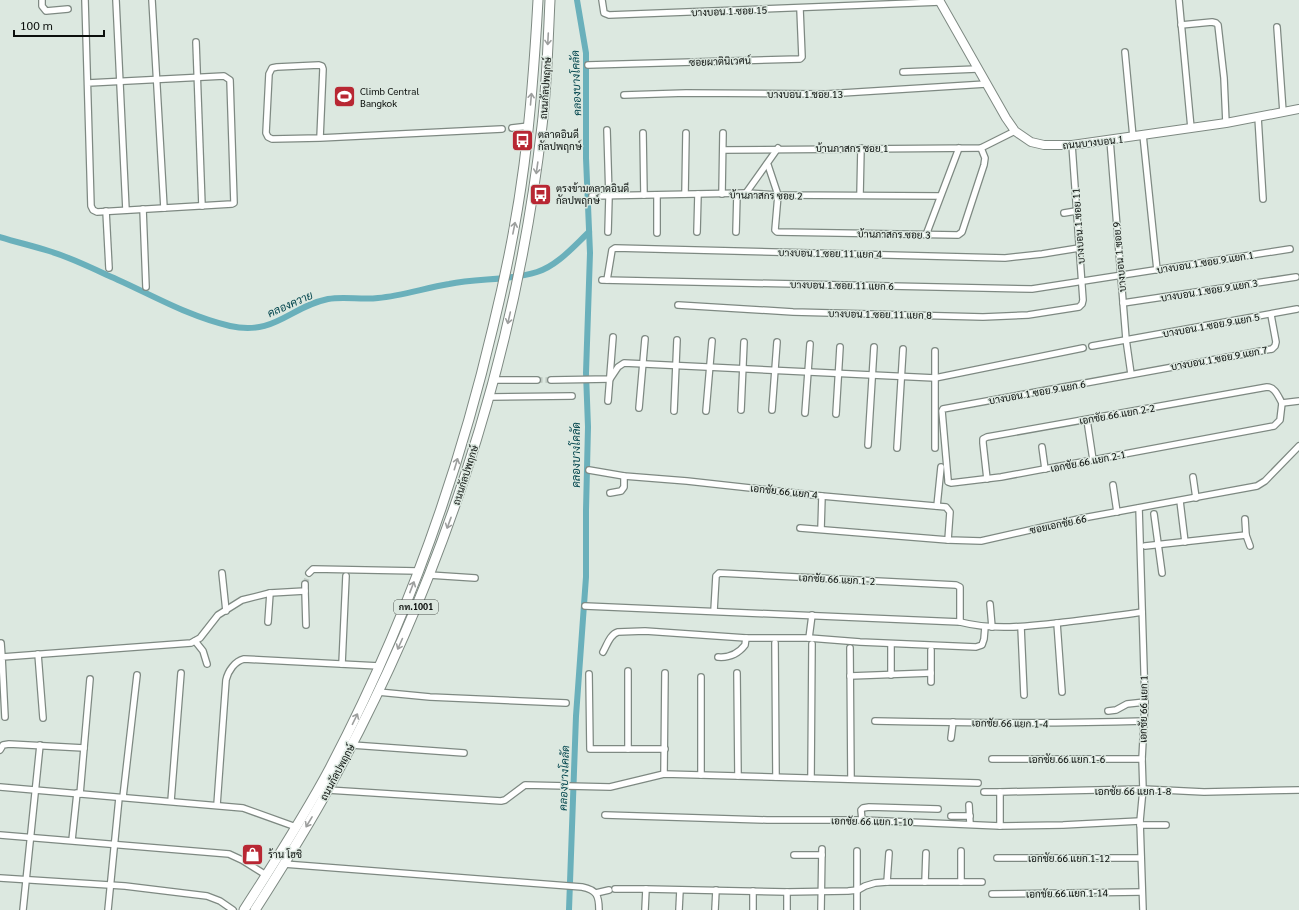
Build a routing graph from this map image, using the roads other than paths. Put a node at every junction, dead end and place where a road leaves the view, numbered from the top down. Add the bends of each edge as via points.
1 (42, 0) edge
2 (84, 0) edge
3 (116, 0) edge
4 (152, 0) edge
5 (538, 0) edge
6 (550, 0) edge
7 (602, 0) edge
8 (1178, 0) edge
9 (940, 1) edge
10 (800, 8) junction
11 (68, 9) dead end
12 (1181, 25) junction
13 (1277, 27) dead end
14 (196, 42) dead end
15 (1124, 52) dead end
16 (588, 65) dead end
17 (977, 69) junction
18 (903, 72) dead end
19 (197, 78) junction
20 (157, 80) junction
21 (120, 81) junction
22 (88, 83) junction
23 (986, 84) junction
24 (624, 95) dead end
25 (1299, 109) edge
26 (1283, 112) junction
27 (1258, 116) junction
28 (1226, 123) junction
29 (528, 126) junction
30 (512, 128) dead end
31 (1191, 128) junction
32 (502, 129) dead end
33 (607, 130) dead end
34 (1015, 131) junction
35 (643, 133) dead end
36 (686, 133) dead end
37 (723, 133) dead end
38 (1144, 135) junction
39 (1133, 137) junction
40 (320, 138) junction
41 (1110, 140) junction
42 (1072, 145) junction
43 (778, 148) junction
44 (861, 148) junction
45 (959, 148) junction
46 (982, 148) junction
47 (723, 150) junction
48 (768, 165) junction
49 (746, 193) junction
50 (685, 194) junction
51 (698, 194) junction
52 (722, 194) junction
53 (737, 194) junction
54 (644, 195) junction
55 (657, 195) junction
56 (778, 195) junction
57 (860, 195) junction
58 (592, 196) dead end
59 (609, 196) junction
60 (940, 196) junction
61 (1263, 199) dead end
62 (202, 206) junction
63 (164, 208) junction
64 (143, 209) junction
65 (126, 210) junction
66 (106, 211) junction
67 (1076, 211) junction
68 (1064, 213) dead end
69 (608, 232) dead end
70 (657, 232) dead end
71 (697, 232) dead end
72 (736, 232) dead end
73 (926, 235) junction
74 (1079, 248) junction
75 (1290, 249) dead end
76 (110, 268) dead end
77 (1157, 270) junction
78 (1120, 275) junction
79 (1296, 277) dead end
80 (605, 280) joint
81 (1082, 281) junction
82 (146, 287) dead end
83 (1123, 303) junction
84 (678, 305) dead end
85 (1081, 306) joint
86 (1297, 309) dead end
87 (1271, 315) junction
88 (613, 337) dead end
89 (645, 339) dead end
90 (1126, 339) junction
91 (677, 340) dead end
92 (712, 341) dead end
93 (744, 342) dead end
94 (777, 342) dead end
95 (810, 344) dead end
96 (1092, 346) dead end
97 (840, 347) dead end
98 (874, 347) dead end
99 (1083, 348) dead end
100 (903, 349) dead end
101 (935, 352) dead end
102 (643, 364) junction
103 (676, 365) junction
104 (710, 367) junction
105 (743, 369) junction
106 (775, 370) junction
107 (808, 372) junction
108 (838, 373) junction
109 (1131, 374) junction
110 (872, 375) junction
111 (901, 377) junction
112 (935, 378) junction
113 (610, 379) junction
114 (494, 380) junction
115 (537, 380) tunnel mouth
116 (552, 380) tunnel mouth
117 (572, 396) dead end
118 (490, 397) junction
119 (608, 401) dead end
120 (1299, 401) edge
121 (1282, 403) junction
122 (639, 408) dead end
123 (674, 410) dead end
124 (741, 410) dead end
125 (772, 410) dead end
126 (942, 410) joint
127 (706, 411) dead end
128 (805, 413) dead end
129 (836, 414) dead end
130 (1087, 420) junction
131 (868, 445) dead end
132 (1299, 446) edge
133 (1042, 447) dead end
134 (897, 448) dead end
135 (935, 448) dead end
136 (1093, 460) junction
137 (940, 467) dead end
138 (1045, 469) junction
139 (589, 470) dead end
140 (624, 476) junction
141 (1192, 477) dead end
142 (987, 479) junction
143 (1113, 484) dead end
144 (610, 493) dead end
145 (822, 496) junction
146 (1196, 498) junction
147 (1180, 500) junction
148 (937, 506) junction
149 (1139, 508) junction
150 (1117, 512) junction
151 (1154, 514) dead end
152 (1245, 519) dead end
153 (800, 528) dead end
154 (821, 529) junction
155 (1246, 535) junction
156 (948, 540) junction
157 (1185, 542) junction
158 (1158, 545) junction
159 (1145, 546) dead end
160 (1250, 546) dead end
161 (418, 571) junction
162 (222, 573) dead end
163 (309, 573) dead end
164 (1162, 573) dead end
165 (429, 575) junction
166 (346, 576) dead end
167 (475, 578) dead end
168 (305, 584) tunnel mouth
169 (305, 591) junction
170 (270, 593) junction
171 (990, 604) dead end
172 (585, 606) dead end
173 (226, 610) junction
174 (714, 611) junction
175 (1142, 612) junction
176 (812, 615) junction
177 (268, 622) dead end
178 (960, 622) junction
179 (1057, 623) junction
180 (306, 625) dead end
181 (984, 627) junction
182 (992, 627) junction
183 (1020, 627) junction
184 (746, 638) junction
185 (195, 641) junction
186 (810, 641) junction
187 (1, 643) edge
188 (775, 644) dead end
189 (891, 646) dead end
190 (850, 648) dead end
191 (931, 650) dead end
192 (603, 652) dead end
193 (38, 654) junction
194 (2, 656) junction
195 (718, 657) dead end
196 (207, 664) dead end
197 (342, 664) junction
198 (379, 666) junction
199 (628, 671) dead end
200 (181, 673) dead end
201 (665, 673) dead end
202 (737, 673) dead end
203 (931, 673) junction
204 (589, 674) dead end
205 (137, 675) dead end
206 (891, 675) junction
207 (850, 676) junction
208 (701, 677) dead end
209 (90, 679) dead end
210 (931, 682) dead end
211 (378, 692) junction
212 (1062, 692) dead end
213 (1024, 696) dead end
214 (1145, 702) junction
215 (566, 703) dead end
216 (1108, 711) dead end
217 (5, 717) dead end
218 (43, 718) dead end
219 (876, 721) dead end
220 (1144, 721) junction
221 (953, 722) junction
222 (952, 738) dead end
223 (40, 745) junction
224 (352, 745) junction
225 (84, 748) junction
226 (628, 749) junction
227 (665, 749) junction
228 (0, 750) edge
229 (464, 753) dead end
230 (1142, 759) junction
231 (992, 760) dead end
232 (664, 774) junction
233 (701, 775) junction
234 (738, 776) junction
235 (776, 777) junction
236 (811, 778) junction
237 (851, 780) junction
238 (978, 783) dead end
239 (0, 787) edge
240 (35, 790) junction
241 (328, 790) junction
242 (1143, 790) junction
243 (1299, 790) edge
244 (984, 792) dead end
245 (1000, 792) junction
246 (78, 794) junction
247 (121, 798) junction
248 (171, 801) junction
249 (217, 805) junction
250 (969, 805) dead end
251 (938, 809) dead end
252 (604, 815) dead end
253 (951, 816) dead end
254 (970, 816) junction
255 (862, 820) junction
256 (1140, 823) junction
257 (970, 824) junction
258 (1166, 824) dead end
259 (1000, 826) junction
260 (296, 827) junction
261 (0, 835) edge
262 (30, 837) junction
263 (72, 840) junction
264 (114, 844) junction
265 (857, 851) dead end
266 (961, 851) dead end
267 (889, 852) dead end
268 (926, 853) dead end
269 (794, 855) dead end
270 (997, 858) dead end
271 (1142, 858) junction
272 (284, 864) junction
273 (266, 875) junction
274 (0, 878) edge
275 (26, 880) junction
276 (887, 882) junction
277 (925, 882) junction
278 (961, 882) junction
279 (982, 882) dead end
280 (110, 885) junction
281 (646, 889) junction
282 (680, 890) junction
283 (716, 890) junction
284 (858, 890) junction
285 (753, 891) junction
286 (822, 891) junction
287 (787, 892) junction
288 (1141, 892) junction
289 (596, 893) junction
290 (992, 894) dead end
291 (23, 910) edge
292 (108, 910) edge
293 (233, 910) edge
294 (244, 910) edge
295 (255, 910) edge
296 (599, 910) edge
297 (645, 910) edge
298 (680, 910) edge
299 (715, 910) edge
300 (753, 910) edge
301 (787, 910) edge
302 (821, 910) edge
303 (857, 910) edge
304 (1143, 910) edge

1 - 11 street via 42,6 46,11
2 - 22 street
3 - 21 street
4 - 20 street
29 -> 5 main road, ถนนกัลปพฤกษ์ / กท.1001
6 -> 114 main road, ถนนกัลปพฤกษ์ / กท.1001 via 542,125 531,204 507,329
7 - 10 street, บางบอน 1 ซอย 15 via 604,13 608,15
8 - 12 street
9 - 10 street, บางบอน 1 ซอย 15
9 - 17 main road, ถนนบางบอน 1
10 - 16 street, ซอยผาตินิเวศน์ via 800,59
12 - 28 street via 1212,22 1218,25
12 - 31 street
13 - 26 street
14 - 19 street
15 - 39 street
17 - 18 street
17 - 23 main road, ถนนบางบอน 1
19 - 20 street
19 - 62 street
19 - 62 street via 224,76 230,80 235,201 232,204
20 - 21 street
20 - 63 street
21 - 22 street
21 - 65 street
22 - 66 street via 91,206 97,212
23 - 24 street, บางบอน 1 ซอย 13 via 826,94
23 - 34 main road, ถนนบางบอน 1
25 - 26 main road, ถนนบางบอน 1
26 - 27 main road, ถนนบางบอน 1
27 - 28 main road, ถนนบางบอน 1
27 - 61 street
28 - 31 main road, ถนนบางบอน 1
29 - 30 street
161 -> 29 main road, ถนนกัลปพฤกษ์ / กท.1001 via 442,509 483,370 507,266
31 - 38 main road, ถนนบางบอน 1
32 - 40 street
33 - 59 street
34 - 42 main road, ถนนบางบอน 1 via 1031,142 1044,145
34 - 46 street
35 - 54 street
36 - 50 street
37 - 47 street
38 - 39 main road, ถนนบางบอน 1
38 - 77 street
39 - 41 main road, ถนนบางบอน 1
40 - 40 street via 322,66 272,68 268,74 267,135 273,139
41 - 42 main road, ถนนบางบอน 1
41 - 78 street, บางบอน 1 ซอย 9
42 - 67 street, บางบอน 1 ซอย 11
43 - 44 street, บ้านภาสกร ซอย 1
43 - 47 street, บ้านภาสกร ซอย 1
43 - 48 street
44 - 45 street, บ้านภาสกร ซอย 1
44 - 57 street
45 - 46 street, บ้านภาสกร ซอย 1
45 - 60 street
46 - 73 street, บ้านภาสกร ซอย 3 via 985,161 962,232 958,235
47 - 52 street
48 - 49 street
48 - 56 street
49 - 53 street, บ้านภาสกร ซอย 2
49 - 56 street, บ้านภาสกร ซอย 2
50 - 51 street, บ้านภาสกร ซอย 2
50 - 55 street, บ้านภาสกร ซอย 2
51 - 52 street, บ้านภาสกร ซอย 2
51 - 71 street
52 - 53 street, บ้านภาสกร ซอย 2
53 - 72 street
54 - 55 street, บ้านภาสกร ซอย 2
54 - 59 street, บ้านภาสกร ซอย 2
55 - 70 street
56 - 57 street, บ้านภาสกร ซอย 2
56 - 73 street, บ้านภาสกร ซอย 3 via 775,230 777,232
57 - 60 street, บ้านภาสกร ซอย 2
58 - 59 street, บ้านภาสกร ซอย 2
59 - 69 street
60 - 73 street
62 - 63 street
63 - 64 street
64 - 65 street
64 - 82 street
65 - 66 street
66 - 76 street
67 - 68 street
67 - 74 street, บางบอน 1 ซอย 11
74 - 80 street, บางบอน 1 ซอย 11 แยก 4 via 1006,258 615,248 612,250
74 - 81 street, บางบอน 1 ซอย 11
75 - 77 street, บางบอน 1 ซอย 9 แยก 1
77 - 78 street, บางบอน 1 ซอย 9 แยก 1
78 - 81 street, บางบอน 1 ซอย 9 แยก 1
78 - 83 street, บางบอน 1 ซอย 9
79 - 83 street, บางบอน 1 ซอย 9 แยก 3
80 - 81 street, บางบอน 1 ซอย 11 แยก 6 via 1032,289
81 - 85 street, บางบอน 1 ซอย 11
83 - 90 street, บางบอน 1 ซอย 9
84 - 85 street, บางบอน 1 ซอย 11 แยก 8 via 793,312 983,317 1028,315
86 - 87 street, บางบอน 1 ซอย 9 แยก 5
87 - 90 street, บางบอน 1 ซอย 9 แยก 5
87 - 109 street, บางบอน 1 ซอย 9 แยก 7 via 1276,342 1272,349
88 - 113 street
89 - 102 street
90 - 96 street, บางบอน 1 ซอย 9 แยก 5
90 - 109 street, บางบอน 1 ซอย 9
91 - 103 street
92 - 104 street
93 - 105 street
94 - 106 street
95 - 107 street
97 - 108 street
98 - 110 street
99 - 112 street
100 - 111 street
101 - 112 street
102 - 103 street
102 - 113 street via 624,363 618,366
102 - 122 street
103 - 104 street
103 - 123 street
104 - 105 street
104 - 127 street
105 - 106 street
105 - 124 street
106 - 107 street
106 - 125 street
107 - 108 street
107 - 128 street
108 - 110 street
108 - 129 street
109 - 126 street, บางบอน 1 ซอย 9 แยก 6
110 - 111 street
110 - 131 street
111 - 112 street
111 - 134 street
112 - 135 street
113 - 116 street
113 - 119 street
114 - 115 street
114 - 118 main road, ถนนกัลปพฤกษ์ / กท.1001
117 - 118 street
118 -> 165 main road, ถนนกัลปพฤกษ์ / กท.1001
120 - 121 street
121 - 130 street, เอกชัย 66 แยก 2-2 via 1275,391 1267,387
121 - 136 street, เอกชัย 66 แยก 2-1 via 1280,420 1274,426
126 - 142 street, เอกชัย 66 แยก 2-1 via 948,482
130 - 136 street
130 - 142 street, เอกชัย 66 แยก 2-2 via 983,439
132 - 146 street, ซอยเอกชัย 66 via 1257,486
133 - 138 street
136 - 138 street, เอกชัย 66 แยก 2-1
137 - 148 street
138 - 142 street, เอกชัย 66 แยก 2-1
139 - 140 street, เอกชัย 66 แยก 4
140 - 144 street via 624,487 621,491
140 - 145 street, เอกชัย 66 แยก 4 via 687,480
141 - 146 street
143 - 150 street
145 - 148 street, เอกชัย 66 แยก 4
145 - 154 street
146 - 147 street, ซอยเอกชัย 66
147 - 149 street, ซอยเอกชัย 66
147 - 157 street
148 - 156 street via 946,507 950,512
149 - 150 street, ซอยเอกชัย 66
149 - 175 street, เอกชัย 66 แยก 1
150 - 156 street, ซอยเอกชัย 66 via 981,540
151 - 158 street
152 - 155 street
153 - 154 street, ซอยเอกชัย 66
154 - 156 street, ซอยเอกชัย 66
155 - 157 street
155 - 160 street
157 - 158 street
158 - 159 street
158 - 164 street
161 - 163 street via 313,568
198 -> 161 main road, ถนนกัลปพฤกษ์ / กท.1001
162 - 173 street
165 - 167 street
165 -> 211 main road, ถนนกัลปพฤกษ์ / กท.1001
166 - 197 street
168 - 169 street
169 - 170 street
169 - 180 street
170 - 173 street via 242,600
170 - 177 street
171 - 182 street
172 - 174 street
173 - 185 street via 218,615
174 - 176 street
174 - 178 street, เอกชัย 66 แยก 1-2 via 715,581 719,573 956,585 960,587 961,593
175 - 179 street
175 - 214 street, เอกชัย 66 แยก 1
176 - 178 street
176 - 186 street
178 - 181 street
179 - 183 street
179 - 212 street
181 - 182 street
181 - 186 street via 982,645 976,647
182 - 183 street
183 - 213 street
184 - 186 street
184 - 192 street via 645,631 618,632 611,636
184 - 195 street via 745,645 734,655 728,658
185 - 193 street
185 - 196 street via 203,651
186 - 236 street
187 - 194 street
188 - 235 street
189 - 206 street
190 - 207 street
191 - 203 street
193 - 194 street
193 - 218 street
194 - 217 street
197 - 198 street
197 - 249 street via 244,659 229,672 226,680
260 -> 198 main road, ถนนกัลปพฤกษ์ / กท.1001 via 344,741
199 - 226 street
200 - 248 street
201 - 227 street
202 - 234 street
203 - 206 street
203 - 210 street
204 - 226 street via 590,749
205 - 247 street
206 - 207 street
207 - 237 street
208 - 233 street
209 - 225 street
211 - 215 street
211 - 224 main road, ถนนกัลปพฤกษ์ / กท.1001
214 - 216 street via 1127,704
214 - 220 street, เอกชัย 66 แยก 1
219 - 221 street, เอกชัย 66 แยก 1-4
220 - 221 street, เอกชัย 66 แยก 1-4 via 1077,724
220 - 230 street, เอกชัย 66 แยก 1
221 - 222 street
223 - 225 street
223 - 228 street via 9,744 3,745
223 - 240 street
224 - 229 street
224 - 241 main road, ถนนกัลปพฤกษ์ / กท.1001
225 - 246 street
226 - 227 street
227 - 232 street
230 - 231 street, เอกชัย 66 แยก 1-6
230 - 242 street, เอกชัย 66 แยก 1
232 - 233 street
232 - 241 street via 610,787 525,785 501,801
233 - 234 street
234 - 235 street
235 - 236 street
236 - 237 street
237 - 238 street
239 - 240 street
240 - 246 street
240 - 262 street
241 -> 272 main road, ถนนกัลปพฤกษ์ / กท.1001
242 - 243 street, เอกชัย 66 แยก 1-8
242 - 245 street, เอกชัย 66 แยก 1-8
242 - 256 street, เอกชัย 66 แยก 1
244 - 245 street, เอกชัย 66 แยก 1-8
245 - 259 street
246 - 247 street
246 - 263 street
247 - 248 street
247 - 264 street
248 - 249 street
249 - 260 street via 248,808
250 - 254 street
251 - 255 street via 869,807 861,810
252 - 255 street, เอกชัย 66 แยก 1-10
253 - 254 street
254 - 257 street
255 - 257 street, เอกชัย 66 แยก 1-10
256 - 258 street, เอกชัย 66 แยก 1-10
256 - 259 street, เอกชัย 66 แยก 1-10
256 - 271 street, เอกชัย 66 แยก 1
257 - 259 street, เอกชัย 66 แยก 1-10
260 - 273 main road, ถนนกัลปพฤกษ์ / กท.1001
261 - 262 street
262 - 263 street
262 - 275 street
263 - 264 street
264 - 273 street via 228,854
264 - 280 street
265 - 284 street
266 - 278 street
267 - 276 street
268 - 277 street
269 - 286 street via 822,852
270 - 271 street, เอกชัย 66 แยก 1-12
271 - 288 street, เอกชัย 66 แยก 1
272 - 289 street via 589,888
272 - 295 main road, ถนนกัลปพฤกษ์ / กท.1001
273 - 294 main road, ถนนกัลปพฤกษ์ / กท.1001
274 - 275 street
275 - 280 street
275 - 291 street
276 - 277 street
276 - 284 street via 875,883
277 - 278 street
278 - 279 street
280 - 292 street
280 - 293 street via 207,896
281 - 282 street
281 - 289 street
281 - 297 street
282 - 283 street
282 - 298 street
283 - 285 street
283 - 299 street
284 - 286 street
284 - 303 street
285 - 287 street
285 - 300 street
286 - 287 street
286 - 302 street
287 - 301 street
288 - 290 street, เอกชัย 66 แยก 1-14
288 - 304 street, เอกชัย 66 แยก 1
289 - 296 street

